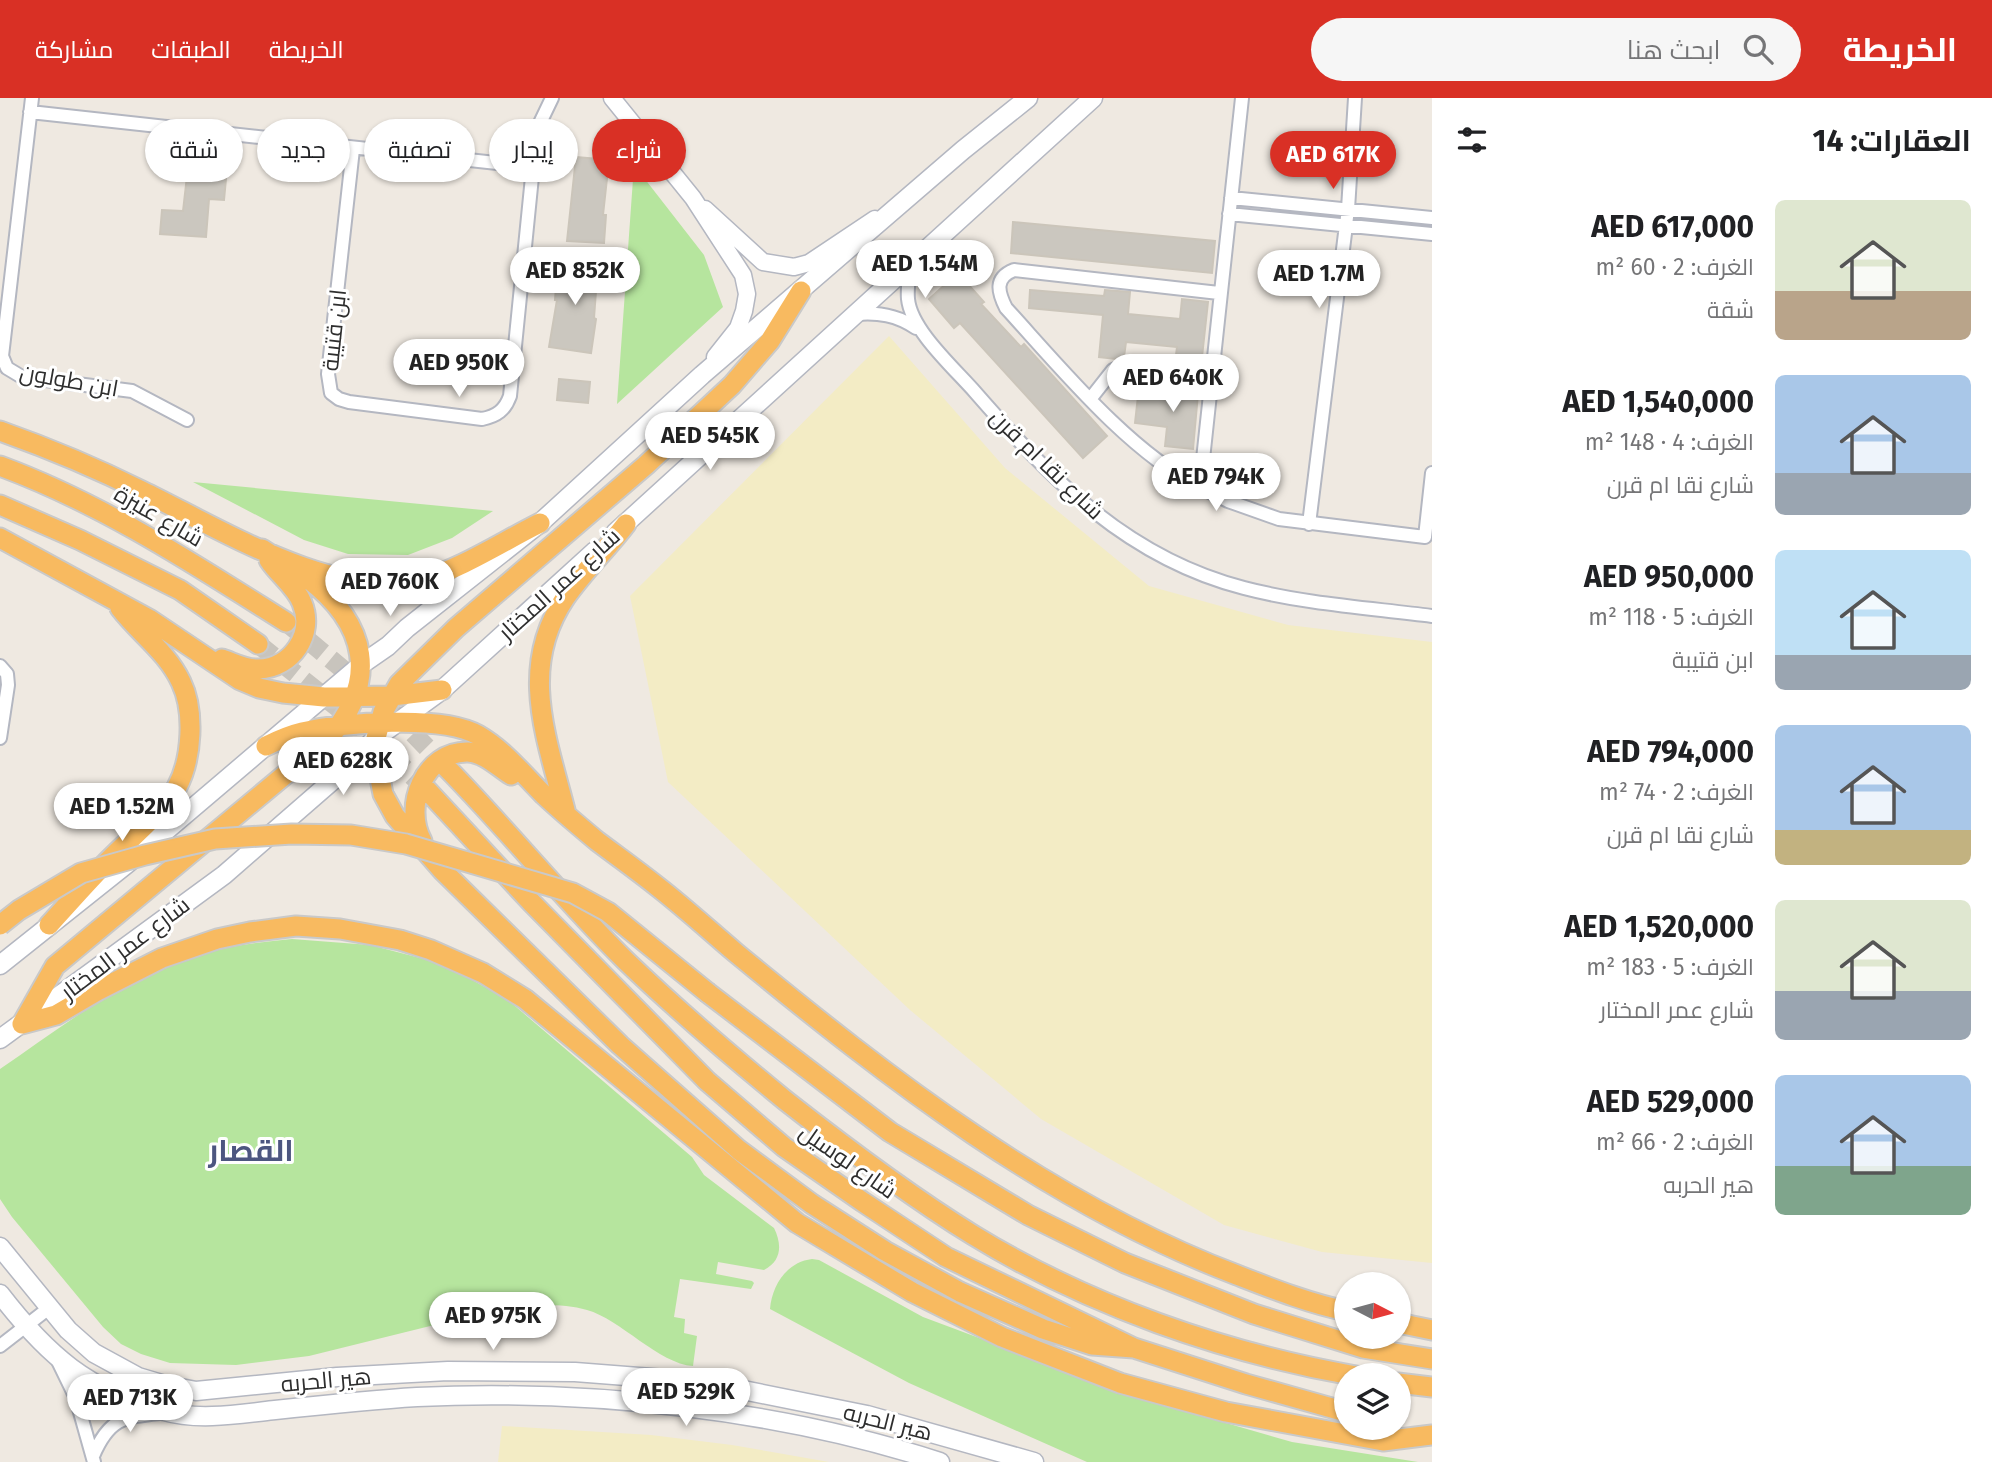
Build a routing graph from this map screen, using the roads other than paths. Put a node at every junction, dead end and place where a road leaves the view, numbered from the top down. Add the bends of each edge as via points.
1 (32, 98) edge
2 (552, 98) edge
3 (612, 98) edge
4 (1028, 98) edge
5 (1093, 98) edge
6 (1242, 98) edge
7 (1355, 98) edge
8 (30, 112) junction
9 (542, 119) edge
10 (353, 149) junction
11 (489, 163) edge
12 (531, 182) edge
13 (692, 198) junction
14 (1231, 198) junction
15 (907, 199) junction
16 (1348, 209) junction
17 (1229, 214) junction
18 (1432, 218) edge
19 (1346, 224) junction
20 (1432, 234) edge
21 (910, 267) junction
22 (6, 276) edge
23 (801, 291) junction
24 (1219, 293) junction
25 (856, 314) junction
26 (927, 337) junction
27 (702, 374) junction
28 (1211, 376) junction
29 (1091, 398) junction
30 (187, 420) dead end
31 (0, 431) edge
32 (0, 466) edge
33 (1432, 473) edge
34 (1200, 487) junction
35 (0, 505) edge
36 (540, 523) junction
37 (626, 524) junction
38 (1309, 524) junction
39 (0, 538) edge
40 (261, 550) junction
41 (114, 599) junction
42 (1432, 616) edge
43 (286, 622) tunnel mouth
44 (258, 644) tunnel mouth
45 (195, 648) junction
46 (362, 664) junction
47 (0, 666) edge
48 (442, 690) junction
49 (392, 696) junction
50 (324, 698) junction
51 (355, 698) junction
52 (339, 727) junction
53 (383, 728) junction
54 (0, 738) edge
55 (266, 746) junction
56 (446, 767) tunnel mouth
57 (427, 790) tunnel mouth
58 (542, 793) junction
59 (566, 816) junction
60 (432, 858) junction
61 (0, 925) edge
62 (50, 925) junction
63 (0, 965) edge
64 (22, 1024) junction
65 (0, 1039) edge
66 (0, 1247) edge
67 (0, 1294) edge
68 (49, 1308) junction
69 (1334, 1309) edge
70 (24, 1325) junction
71 (1411, 1326) edge
72 (1432, 1330) edge
73 (0, 1346) edge
74 (1134, 1348) junction
75 (57, 1359) junction
76 (1432, 1359) edge
77 (1334, 1372) edge
78 (655, 1378) junction
79 (1411, 1385) edge
80 (1432, 1387) edge
81 (654, 1405) junction
82 (1334, 1409) edge
83 (167, 1412) junction
84 (1411, 1427) edge
85 (1432, 1433) edge
86 (976, 1454) edge
87 (93, 1459) edge
88 (940, 1462) edge
89 (1034, 1462) edge

1 - 8 street, ابن طولون
2 - 9 street, ابن قتيبة
3 - 13 street
4 - 15 main road
5 - 21 main road, شارع عمر المختار
6 - 14 street
7 - 16 street
8 - 10 street
8 - 22 street, ابن طولون
10 - 11 street
10 - 12 street, ابن قتيبة via 328,374 331,393 349,402 482,419 502,412 510,396
13 - 15 street via 763,262 794,267 809,263
13 - 27 street via 743,275 747,294 737,328
14 - 16 street
14 - 17 street
15 - 23 main road
16 - 18 street
16 - 19 street
17 - 19 street
17 - 24 street
19 - 20 street
19 - 38 street
21 - 25 main road, شارع عمر المختار
21 - 26 street, شارع نقا ام قرن via 912,317
22 - 30 street, ابن طولون via 2,356 12,372 132,391
23 - 27 main road
23 - 49 highway via 770,341 732,385 646,466 456,628
24 - 28 street
24 - 29 street via 1014,270 1004,273 999,292 1006,308
25 - 26 street, شارع نقا ام قرن via 898,318
25 - 37 main road, شارع عمر المختار
26 - 42 street, شارع نقا ام قرن via 1063,486 1110,526 1146,548 1242,588
27 - 36 main road
28 - 29 street via 1126,365 1113,370
28 - 34 street
29 - 34 street via 1147,452
31 - 40 highway via 139,489
32 - 43 highway, شارع عنيزة via 113,517
33 - 38 street via 1425,537
34 - 38 street via 1279,519
35 - 44 highway via 180,590
36 - 40 highway via 455,567 400,583 347,580
36 - 46 main road
37 - 48 main road, شارع عمر المختار
37 - 59 highway via 564,599 542,658 539,698 544,732
39 - 41 highway
40 - 45 highway via 301,600 306,614 296,652 279,664 250,669
40 - 46 highway via 307,578 339,609 354,635
41 - 45 highway
41 - 62 highway via 170,663 182,684 190,720 185,761 176,789 153,817
45 - 50 highway via 259,688
46 - 50 main road
46 - 51 highway
47 - 54 street via 8,685
48 - 49 highway
48 - 53 main road, شارع عمر المختار
49 - 51 highway
49 - 53 highway
50 - 51 highway
50 - 55 main road
51 - 52 highway
52 - 53 highway
52 - 55 highway via 300,732
52 - 64 highway via 278,783 55,966
53 - 58 highway via 462,729 477,735 517,766
53 - 60 highway via 377,763 383,794 395,816
53 - 64 main road, شارع عمر المختار via 332,781 224,874
55 - 62 main road
56 - 77 highway, شارع لوسيل via 555,890 724,1051 849,1150 963,1228 1061,1282 1142,1316 1231,1348
57 - 74 highway, شارع لوسيل via 707,1081 784,1147 946,1257
58 - 59 highway
58 - 60 highway via 486,757 470,752 436,763 415,797 416,830
59 - 69 highway via 853,1046 974,1136 1075,1200 1195,1259
60 - 74 highway via 620,1045 738,1150 812,1204 960,1292 1092,1345
61 - 76 highway, bridge via 81,873 215,839 292,834 351,835 407,844 573,892 608,912 890,1132 1028,1215 1125,1263 1254,1314 1363,1348
62 - 63 main road
64 - 65 main road, شارع عمر المختار
64 - 85 highway via 56,1016 162,958 218,939 296,926 400,940 483,973 525,999 797,1223 912,1292 1002,1337 1120,1383 1226,1412 1383,1441
66 - 68 main road, هير الحربه
67 - 70 main road, هير الحربه
68 - 70 street
68 - 78 main road, هير الحربه via 94,1353 138,1377 196,1391 448,1371
70 - 73 street
70 - 75 main road, هير الحربه
71 - 72 highway
74 - 82 highway, شارع لوسيل
75 - 83 main road, هير الحربه via 103,1389
75 - 87 street via 76,1398
78 - 81 main road
78 - 86 main road, هير الحربه via 703,1382 867,1415
79 - 80 highway
81 - 83 main road, هير الحربه via 545,1396 472,1396 206,1415
81 - 88 main road, هير الحربه via 803,1427
83 - 87 street via 112,1424
84 - 85 highway
86 - 89 main road, هير الحربه

